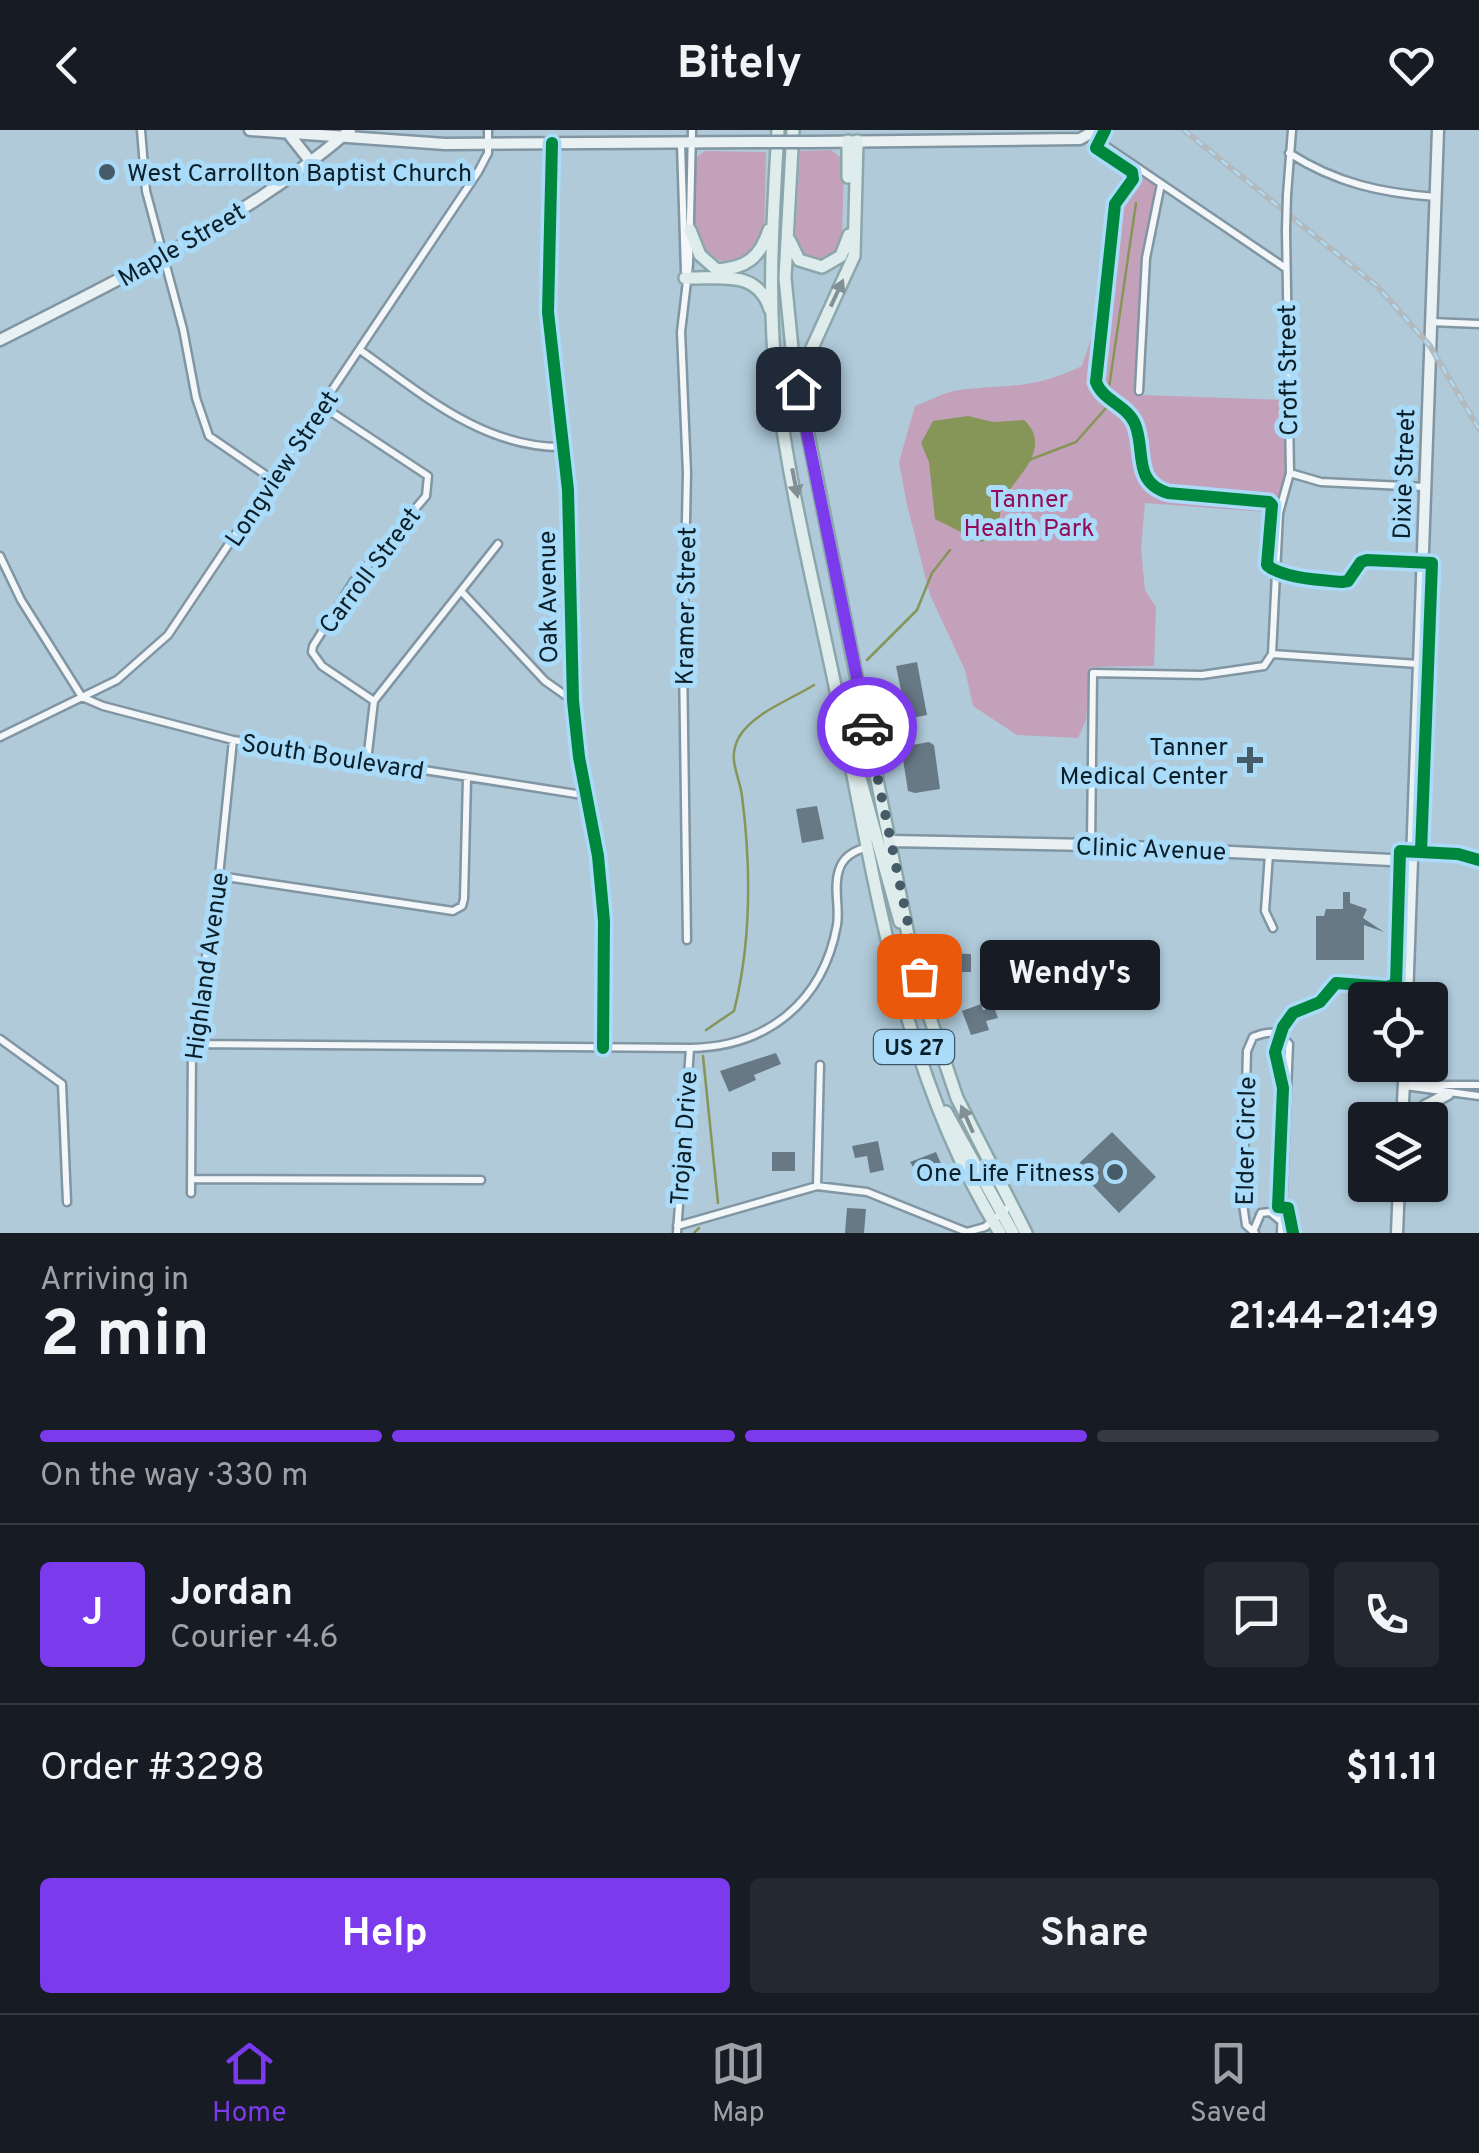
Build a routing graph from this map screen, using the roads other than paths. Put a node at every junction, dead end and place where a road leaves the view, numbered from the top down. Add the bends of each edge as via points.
1 (141, 130) edge
2 (250, 130) edge
3 (370, 130) edge
4 (488, 130) edge
5 (778, 130) edge
6 (793, 130) edge
7 (1292, 130) edge
8 (1438, 130) edge
9 (288, 133) junction
10 (1094, 133) edge
11 (345, 134) edge
12 (688, 138) edge
13 (382, 141) junction
14 (852, 141) junction
15 (488, 143) junction
16 (552, 143) junction
17 (1289, 154) junction
18 (311, 162) junction
19 (1161, 184) junction
20 (1436, 197) junction
21 (775, 212) junction
22 (786, 220) junction
23 (690, 230) junction
24 (162, 258) junction
25 (1285, 268) junction
26 (717, 270) junction
27 (685, 275) junction
28 (772, 317) junction
29 (1431, 322) junction
30 (1479, 324) edge
31 (0, 340) edge
32 (360, 350) junction
33 (1139, 391) dead end
34 (322, 406) junction
35 (804, 420) junction
36 (563, 446) junction
37 (1290, 474) junction
38 (272, 480) junction
39 (1425, 488) junction
40 (498, 544) dead end
41 (0, 556) edge
42 (838, 581) junction
43 (815, 587) junction
44 (460, 591) junction
45 (1272, 654) junction
46 (1418, 664) junction
47 (82, 696) junction
48 (573, 701) junction
49 (374, 702) junction
50 (0, 737) edge
51 (233, 740) junction
52 (367, 762) junction
53 (467, 778) junction
54 (589, 796) junction
55 (879, 844) junction
56 (1091, 845) junction
57 (1269, 853) junction
58 (1411, 861) junction
59 (219, 876) junction
60 (1273, 928) dead end
61 (687, 940) dead end
62 (1408, 982) edge
63 (0, 1039) edge
64 (192, 1044) junction
65 (603, 1048) junction
66 (690, 1048) junction
67 (820, 1065) dead end
68 (1404, 1082) edge
69 (1479, 1084) edge
70 (1404, 1085) junction
71 (1448, 1094) junction
72 (1479, 1096) edge
73 (1403, 1102) edge
74 (1433, 1102) edge
75 (191, 1179) junction
76 (480, 1180) dead end
77 (817, 1186) junction
78 (191, 1193) dead end
79 (67, 1202) dead end
80 (1398, 1202) edge
81 (1001, 1219) edge
82 (1282, 1223) junction
83 (677, 1230) edge
84 (1254, 1232) edge
85 (1013, 1233) edge
86 (1026, 1233) edge
87 (1281, 1233) edge
88 (1397, 1233) edge

1 - 24 street via 143,174
2 - 9 street
3 - 13 street
4 - 15 street, Longview Street
5 - 21 main road, US 27
6 - 22 main road, US 27
7 - 17 street, Croft Street
8 - 20 street, Dixie Street
9 - 11 street
9 - 18 street
10 - 14 street via 1080,140
10 - 19 street
11 - 13 street
11 - 18 street, Maple Street
12 - 14 street, bridge
12 - 16 street
12 - 23 street, Kramer Street
12 - 27 street, Kramer Street
13 - 15 street
14 - 22 main road via 849,236 841,256 822,267 805,264 791,249
35 -> 14 main road via 812,348 854,256
15 - 16 street
15 - 32 street, Longview Street via 478,172
16 - 36 street, Oak Avenue via 548,312
17 - 20 street via 1344,182
17 - 25 street, Croft Street, bridge
18 - 24 street, Maple Street
19 - 25 street
19 - 33 street via 1146,258
20 - 29 street, Dixie Street
21 - 26 main road via 755,258
21 - 28 main road, US 27
22 - 35 main road, US 27 via 788,321
23 - 26 main road via 700,255
23 - 27 street, Kramer Street
24 - 31 street, Maple Street
24 - 38 street via 210,436
25 - 37 street, Croft Street
26 - 27 main road
27 - 28 main road via 749,280 764,293
27 - 61 street, Kramer Street
28 -> 43 main road, US 27 via 778,390
29 - 30 street
29 - 39 street, Dixie Street
32 - 34 street, Longview Street
32 - 36 street via 478,428 527,444
34 - 38 street, Longview Street
34 - 49 street, Carroll Street via 430,482 312,646 322,666
35 - 42 main road, US 27
36 - 48 street, Oak Avenue
37 - 39 street
37 - 45 street, Croft Street via 1279,512
38 - 47 street, Longview Street via 168,635 133,669
39 - 46 street, Dixie Street
40 - 44 street
41 - 47 street
42 - 43 main road
42 - 55 main road, US 27
43 - 55 main road, US 27 via 849,754
44 - 48 street via 545,681
44 - 49 street
45 - 46 street
45 - 56 street via 1264,666 1208,675 1093,673
46 - 58 street, Dixie Street
47 - 50 street, Longview Street
47 - 51 street, South Boulevard via 136,717
48 - 54 street, Oak Avenue
49 - 52 street
51 - 52 street, South Boulevard
51 - 59 street, Highland Avenue
52 - 53 street, South Boulevard
53 - 54 street, South Boulevard
53 - 59 street via 462,906 452,911
54 - 65 street, Oak Avenue via 604,921
55 - 56 street, Clinic Avenue
55 - 66 street, Trojan Drive via 852,854 839,870 836,930 820,975 791,1014 757,1036 719,1048
81 -> 55 main road, US 27 via 930,1020
55 - 81 main road, US 27 via 902,1008 931,1094
56 - 57 street, Clinic Avenue
57 - 58 street, Clinic Avenue
57 - 60 street via 1264,912
58 - 62 street, Dixie Street
59 - 64 street, Highland Avenue
63 - 79 street via 62,1084
64 - 65 street
64 - 75 street, Highland Avenue
65 - 66 street
66 - 83 street, Trojan Drive
67 - 77 street
68 - 70 street
69 - 70 street
70 - 71 street
70 - 73 street
71 - 72 street
71 - 74 street
75 - 76 street
75 - 78 street, Highland Avenue
77 - 81 street via 867,1192 960,1231 975,1232
77 - 83 street
80 - 88 street
81 - 85 main road
81 - 86 main road, US 27
82 - 84 street via 1261,1213
82 - 84 street, Elder Circle via 1289,1044 1268,1031 1252,1037 1247,1051 1243,1204 1246,1226
82 - 87 street, Elder Circle

